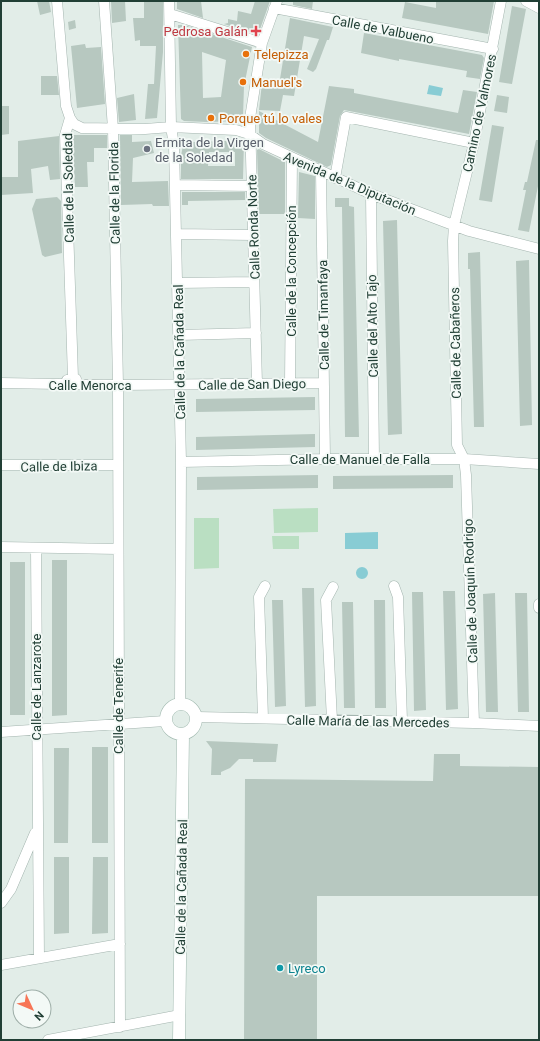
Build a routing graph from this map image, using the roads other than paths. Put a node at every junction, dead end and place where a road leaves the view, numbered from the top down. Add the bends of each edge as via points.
1 (57, 1) edge
2 (104, 1) edge
3 (170, 1) edge
4 (501, 1) edge
5 (526, 1) edge
6 (276, 5) edge
7 (539, 8) edge
8 (170, 14) junction
9 (262, 43) junction
10 (493, 49) junction
11 (70, 118) junction
12 (171, 127) junction
13 (113, 129) junction
14 (249, 134) junction
15 (474, 143) junction
16 (292, 158) junction
17 (321, 172) junction
18 (335, 178) junction
19 (175, 185) junction
20 (252, 186) junction
21 (371, 194) junction
22 (454, 225) junction
23 (176, 234) junction
24 (253, 235) junction
25 (539, 249) edge
26 (254, 282) junction
27 (177, 283) junction
28 (256, 333) junction
29 (178, 335) junction
30 (73, 382) junction
31 (1, 383) edge
32 (323, 383) junction
33 (258, 384) junction
34 (290, 384) junction
35 (118, 385) junction
36 (180, 385) junction
37 (325, 459) junction
38 (374, 459) junction
39 (464, 459) junction
40 (181, 462) junction
41 (539, 464) edge
42 (1, 465) edge
43 (117, 465) junction
44 (1, 547) edge
45 (36, 548) junction
46 (118, 549) junction
47 (264, 586) dead end
48 (394, 586) dead end
49 (333, 587) dead end
50 (539, 604) edge
51 (539, 608) edge
52 (180, 703) junction
53 (197, 717) junction
54 (263, 718) junction
55 (332, 720) junction
56 (165, 721) junction
57 (402, 721) junction
58 (474, 723) junction
59 (118, 724) junction
60 (539, 726) edge
61 (37, 730) junction
62 (1, 732) edge
63 (183, 735) junction
64 (38, 826) junction
65 (1, 903) edge
66 (120, 944) junction
67 (39, 958) junction
68 (1, 965) edge
69 (180, 1015) junction
70 (120, 1027) junction
71 (48, 1040) edge
72 (179, 1040) edge

1 - 11 street, Calle de la Soledad via 66,106
2 - 13 street, Calle de la Florida
3 - 8 street, Calle de la Cañada Real
4 - 10 street, Camino de Valmores
5 - 7 street
6 - 9 street, Calle Ronda Norte
6 - 10 street, Calle de Valbueno
8 - 9 street
8 - 12 street, Calle de la Cañada Real
9 - 14 street, Calle Ronda Norte
10 - 15 street, Camino de Valmores
11 - 13 street, Avenida de la Diputación via 74,124 82,128
11 - 30 street, Calle de la Soledad via 65,135
12 - 13 street, Avenida de la Diputación
12 - 14 street, Avenida de la Diputación via 236,130
12 - 19 street, Calle de la Cañada Real via 174,141
13 - 35 street, Calle de la Florida
14 - 16 street, Avenida de la Diputación
14 - 20 street, Calle Ronda Norte
15 - 18 street via 346,116
15 - 22 street, Camino de Valmores
16 - 17 street, Avenida de la Diputación
16 - 34 street, Calle de la Concepción
17 - 18 street, Avenida de la Diputación
17 - 32 street, Calle de Timanfaya
18 - 21 street, Avenida de la Diputación
19 - 20 street
19 - 23 street, Calle de la Cañada Real
20 - 24 street, Calle Ronda Norte
21 - 22 street, Avenida de la Diputación
21 - 38 street, Calle del Alto Tajo
22 - 25 street, Avenida de la Diputación via 485,236
22 - 39 street, Calle de Cabañeros via 457,445
23 - 24 street
23 - 27 street, Calle de la Cañada Real
24 - 26 street, Calle Ronda Norte
26 - 27 street
26 - 28 street, Calle Ronda Norte
27 - 29 street, Calle de la Cañada Real
28 - 29 street
28 - 33 street, Calle Ronda Norte
29 - 36 street, Calle de la Cañada Real
30 - 31 street, Calle Menorca
30 - 35 street, Calle Menorca
32 - 34 street, Calle de San Diego
32 - 37 street, Calle de Timanfaya
33 - 34 street, Calle de San Diego
33 - 36 street, Calle de San Diego
35 - 36 street, Calle Menorca
35 - 43 street, Calle de Tenerife
36 - 40 street, Calle de la Cañada Real
37 - 38 street, Calle de Manuel de Falla
37 - 40 street, Calle de Manuel de Falla
38 - 39 street, Calle de Manuel de Falla
39 - 41 street, Calle de Manuel de Falla
39 - 58 street, Calle de Joaquín Rodrigo
40 - 52 street, Calle de la Cañada Real
42 - 43 street, Calle de Ibiza
43 - 46 street, Calle de Tenerife
44 - 45 street
45 - 46 street
45 - 61 street, Calle de Lanzarote
46 - 59 street, Calle de Tenerife
47 - 54 street via 259,597
48 - 57 street via 398,597
49 - 55 street via 326,600
50 - 51 street
52 - 53 street via 188,705
52 - 56 street via 169,709
53 - 54 street, Calle María de las Mercedes
53 - 63 street via 194,729
54 - 55 street, Calle María de las Mercedes
55 - 57 street, Calle María de las Mercedes
56 - 59 street
56 - 63 street via 175,734
57 - 58 street, Calle María de las Mercedes
58 - 60 street, Calle María de las Mercedes
59 - 61 street
59 - 66 street, Calle de Tenerife
61 - 62 street
61 - 64 street, Calle de Lanzarote
63 - 69 street, Calle de la Cañada Real
64 - 65 street, Calle de Lanzarote via 11,889
64 - 67 street, Calle de Lanzarote
66 - 67 street
66 - 70 street, Calle de Tenerife
67 - 68 street
69 - 70 street
69 - 72 street, Calle de la Cañada Real
70 - 71 street

